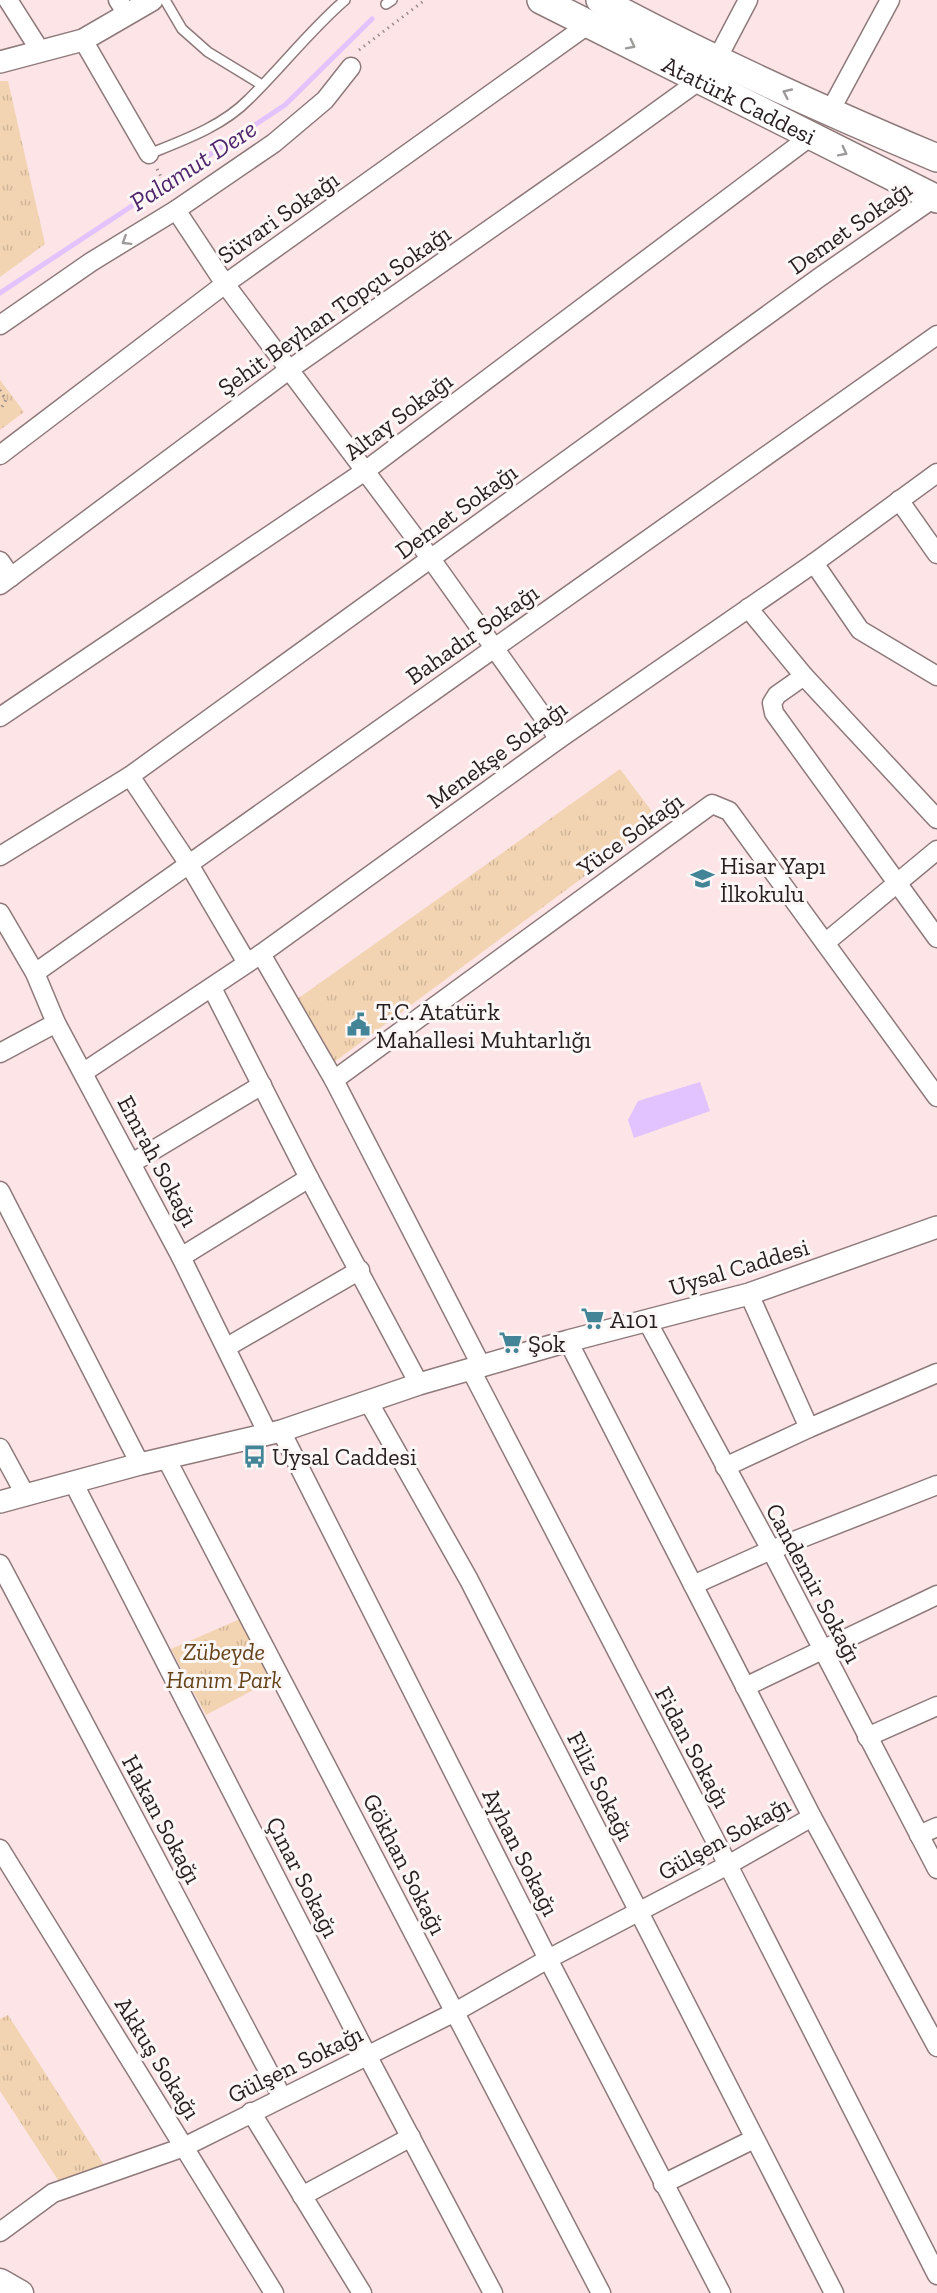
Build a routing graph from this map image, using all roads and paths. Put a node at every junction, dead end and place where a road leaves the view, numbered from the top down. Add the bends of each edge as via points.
1 (8, 0) edge
2 (152, 0) edge
3 (165, 0) edge
4 (345, 0) edge
5 (541, 0) edge
6 (748, 0) edge
7 (890, 0) edge
8 (122, 7) edge
9 (601, 7) edge
10 (83, 40) junction
11 (41, 52) junction
12 (0, 62) edge
13 (351, 67) dead end
14 (708, 70) junction
15 (262, 85) junction
16 (829, 113) junction
17 (811, 136) junction
18 (149, 154) joint
19 (937, 158) edge
20 (160, 174) dead end
21 (936, 198) edge
22 (172, 202) junction
23 (225, 284) junction
24 (0, 325) edge
25 (937, 335) edge
26 (290, 369) junction
27 (0, 390) edge
28 (0, 410) edge
29 (0, 454) edge
30 (365, 471) junction
31 (937, 473) edge
32 (899, 500) junction
33 (937, 554) edge
34 (431, 559) junction
35 (0, 561) edge
36 (814, 564) junction
37 (5, 581) edge
38 (748, 608) junction
39 (494, 647) junction
40 (804, 676) junction
41 (937, 676) edge
42 (0, 717) edge
43 (559, 739) junction
44 (130, 776) junction
45 (937, 819) edge
46 (937, 850) edge
47 (0, 856) edge
48 (190, 866) junction
49 (896, 883) junction
50 (0, 913) edge
51 (937, 938) edge
52 (825, 943) junction
53 (254, 959) junction
54 (35, 974) junction
55 (212, 988) junction
56 (56, 1023) junction
57 (0, 1053) edge
58 (84, 1072) junction
59 (334, 1080) junction
60 (262, 1085) junction
61 (937, 1097) edge
62 (132, 1163) junction
63 (309, 1178) junction
64 (0, 1191) edge
65 (937, 1227) edge
66 (181, 1257) junction
67 (360, 1270) junction
68 (749, 1294) junction
69 (647, 1321) junction
70 (568, 1341) junction
71 (227, 1347) junction
72 (476, 1369) junction
73 (937, 1373) edge
74 (419, 1384) junction
75 (368, 1401) junction
76 (809, 1428) junction
77 (274, 1433) junction
78 (0, 1448) edge
79 (166, 1458) junction
80 (140, 1464) junction
81 (725, 1467) junction
82 (73, 1482) junction
83 (937, 1485) edge
84 (26, 1496) junction
85 (0, 1502) edge
86 (771, 1550) junction
87 (0, 1564) edge
88 (693, 1585) junction
89 (937, 1594) edge
90 (822, 1648) junction
91 (745, 1688) junction
92 (937, 1706) edge
93 (867, 1737) junction
94 (812, 1817) junction
95 (937, 1827) edge
96 (919, 1835) junction
97 (0, 1849) edge
98 (728, 1865) junction
99 (937, 1869) edge
100 (638, 1912) junction
101 (548, 1959) junction
102 (455, 2012) junction
103 (937, 2047) edge
104 (367, 2055) junction
105 (282, 2097) junction
106 (251, 2112) junction
107 (411, 2138) junction
108 (754, 2139) junction
109 (184, 2147) junction
110 (663, 2184) junction
111 (302, 2196) junction
112 (0, 2232) edge
113 (937, 2275) edge
114 (0, 2281) edge
115 (21, 2293) edge
116 (274, 2293) edge
117 (362, 2293) edge
118 (493, 2293) edge
119 (601, 2293) edge
120 (721, 2293) edge
121 (834, 2293) edge

1 - 11 street
2 - 8 street
3 - 15 lane via 182,29 208,52
4 - 15 lane
5 - 9 main road, Atatürk Caddesi
6 - 14 street
7 - 16 street
8 - 10 street
9 - 14 main road, Atatürk Caddesi
9 - 23 street, Süvari Sokağı
10 - 11 street
10 - 18 street
11 - 12 street
13 - 22 street via 325,100 274,144
16 -> 14 main road, Atatürk Caddesi
14 - 17 main road, Atatürk Caddesi
14 - 26 street, Şehit Beyhan Topçu Sokağı via 610,145
15 - 18 lane via 249,100 199,134
16 - 19 main road, Atatürk Caddesi
17 -> 21 main road, Atatürk Caddesi
17 - 30 street, Altay Sokağı
20 - 22 path
21 - 34 street, Demet Sokağı via 820,277
22 - 23 street
22 -> 24 street
23 - 26 street
23 - 29 street, Süvari Sokağı
25 - 39 street, Bahadır Sokağı
26 - 30 street
26 - 37 street, Şehit Beyhan Topçu Sokağı
27 - 28 path via 6,400
30 - 34 street
30 - 42 street, Altay Sokağı
31 - 32 street, Menekşe Sokağı
32 - 33 street
32 - 36 street, Menekşe Sokağı
34 - 39 street
34 - 44 street, Demet Sokağı
35 - 37 street
36 - 38 street, Menekşe Sokağı
36 - 41 street via 860,630
38 - 40 street
38 - 43 street, Menekşe Sokağı
39 - 43 street
39 - 48 street, Bahadır Sokağı
40 - 45 street
40 - 49 street via 777,695 772,703 774,713
43 - 53 street, Menekşe Sokağı
44 - 47 street, Demet Sokağı
44 - 48 street, Fidan Sokağı
46 - 49 street
48 - 53 street, Fidan Sokağı
48 - 54 street, Bahadır Sokağı
49 - 51 street
49 - 52 street
50 - 54 street, Emrah Sokağı
52 - 59 street, Yüce Sokağı via 729,811 712,804
52 - 61 street, Yüce Sokağı
53 - 55 street, Menekşe Sokağı
53 - 59 street, Fidan Sokağı
54 - 56 street, Emrah Sokağı
55 - 58 street, Menekşe Sokağı
55 - 60 street
56 - 57 street
56 - 58 street, Emrah Sokağı
58 - 62 street, Emrah Sokağı
59 - 72 street, Fidan Sokağı
60 - 62 street
60 - 63 street
62 - 66 street, Emrah Sokağı
63 - 66 street
63 - 67 street
64 - 80 street
65 - 68 street, Uysal Caddesi
66 - 71 street, Emrah Sokağı
67 - 71 street
67 - 74 street
68 - 69 street, Uysal Caddesi
68 - 76 street
69 - 70 street, Uysal Caddesi
69 - 81 street, Candemir Sokağı
70 - 72 street, Uysal Caddesi
70 - 88 street, Gülşen Sokağı
71 - 77 street, Emrah Sokağı
72 - 74 street, Uysal Caddesi
72 - 98 street, Fidan Sokağı
73 - 76 street
74 - 75 street, Uysal Caddesi
75 - 77 street, Uysal Caddesi
75 - 100 street, Filiz Sokağı via 469,1580
76 - 81 street
77 - 79 street, Uysal Caddesi
77 - 101 street, Ayhan Sokağı
78 - 84 street
79 - 80 street, Uysal Caddesi
79 - 102 street, Gökhan Sokağı
80 - 82 street, Uysal Caddesi
81 - 86 street, Candemir Sokağı
82 - 84 street, Uysal Caddesi
82 - 104 street, Çınar Sokağı
83 - 86 street
84 - 85 street, Uysal Caddesi
86 - 88 street
86 - 90 street, Candemir Sokağı
87 - 105 street, Hakan Sokağı
88 - 91 street, Gülşen Sokağı
89 - 90 street
90 - 91 street
90 - 93 street, Candemir Sokağı
91 - 94 street, Gülşen Sokağı
92 - 93 street
93 - 96 street, Candemir Sokağı
94 - 98 street, Gülşen Sokağı
94 - 103 street
95 - 96 street
96 - 99 street, Candemir Sokağı
97 - 109 street, Akkuş Sokağı
98 - 100 street, Gülşen Sokağı
98 - 113 street, Fidan Sokağı
100 - 101 street, Gülşen Sokağı
100 - 108 street, Filiz Sokağı
101 - 102 street, Gülşen Sokağı
101 - 110 street, Ayhan Sokağı
102 - 104 street, Gülşen Sokağı
102 - 119 street, Gökhan Sokağı
104 - 105 street, Gülşen Sokağı
104 - 107 street, Çınar Sokağı
105 - 106 street, Gülşen Sokağı
106 - 109 street, Gülşen Sokağı
106 - 111 street
107 - 111 street
107 - 118 street, Çınar Sokağı
108 - 110 street
108 - 121 street, Filiz Sokağı
109 - 112 street, Gülşen Sokağı via 53,2193
109 - 116 street, Akkuş Sokağı
110 - 120 street, Ayhan Sokağı
111 - 117 street
114 - 115 main road

